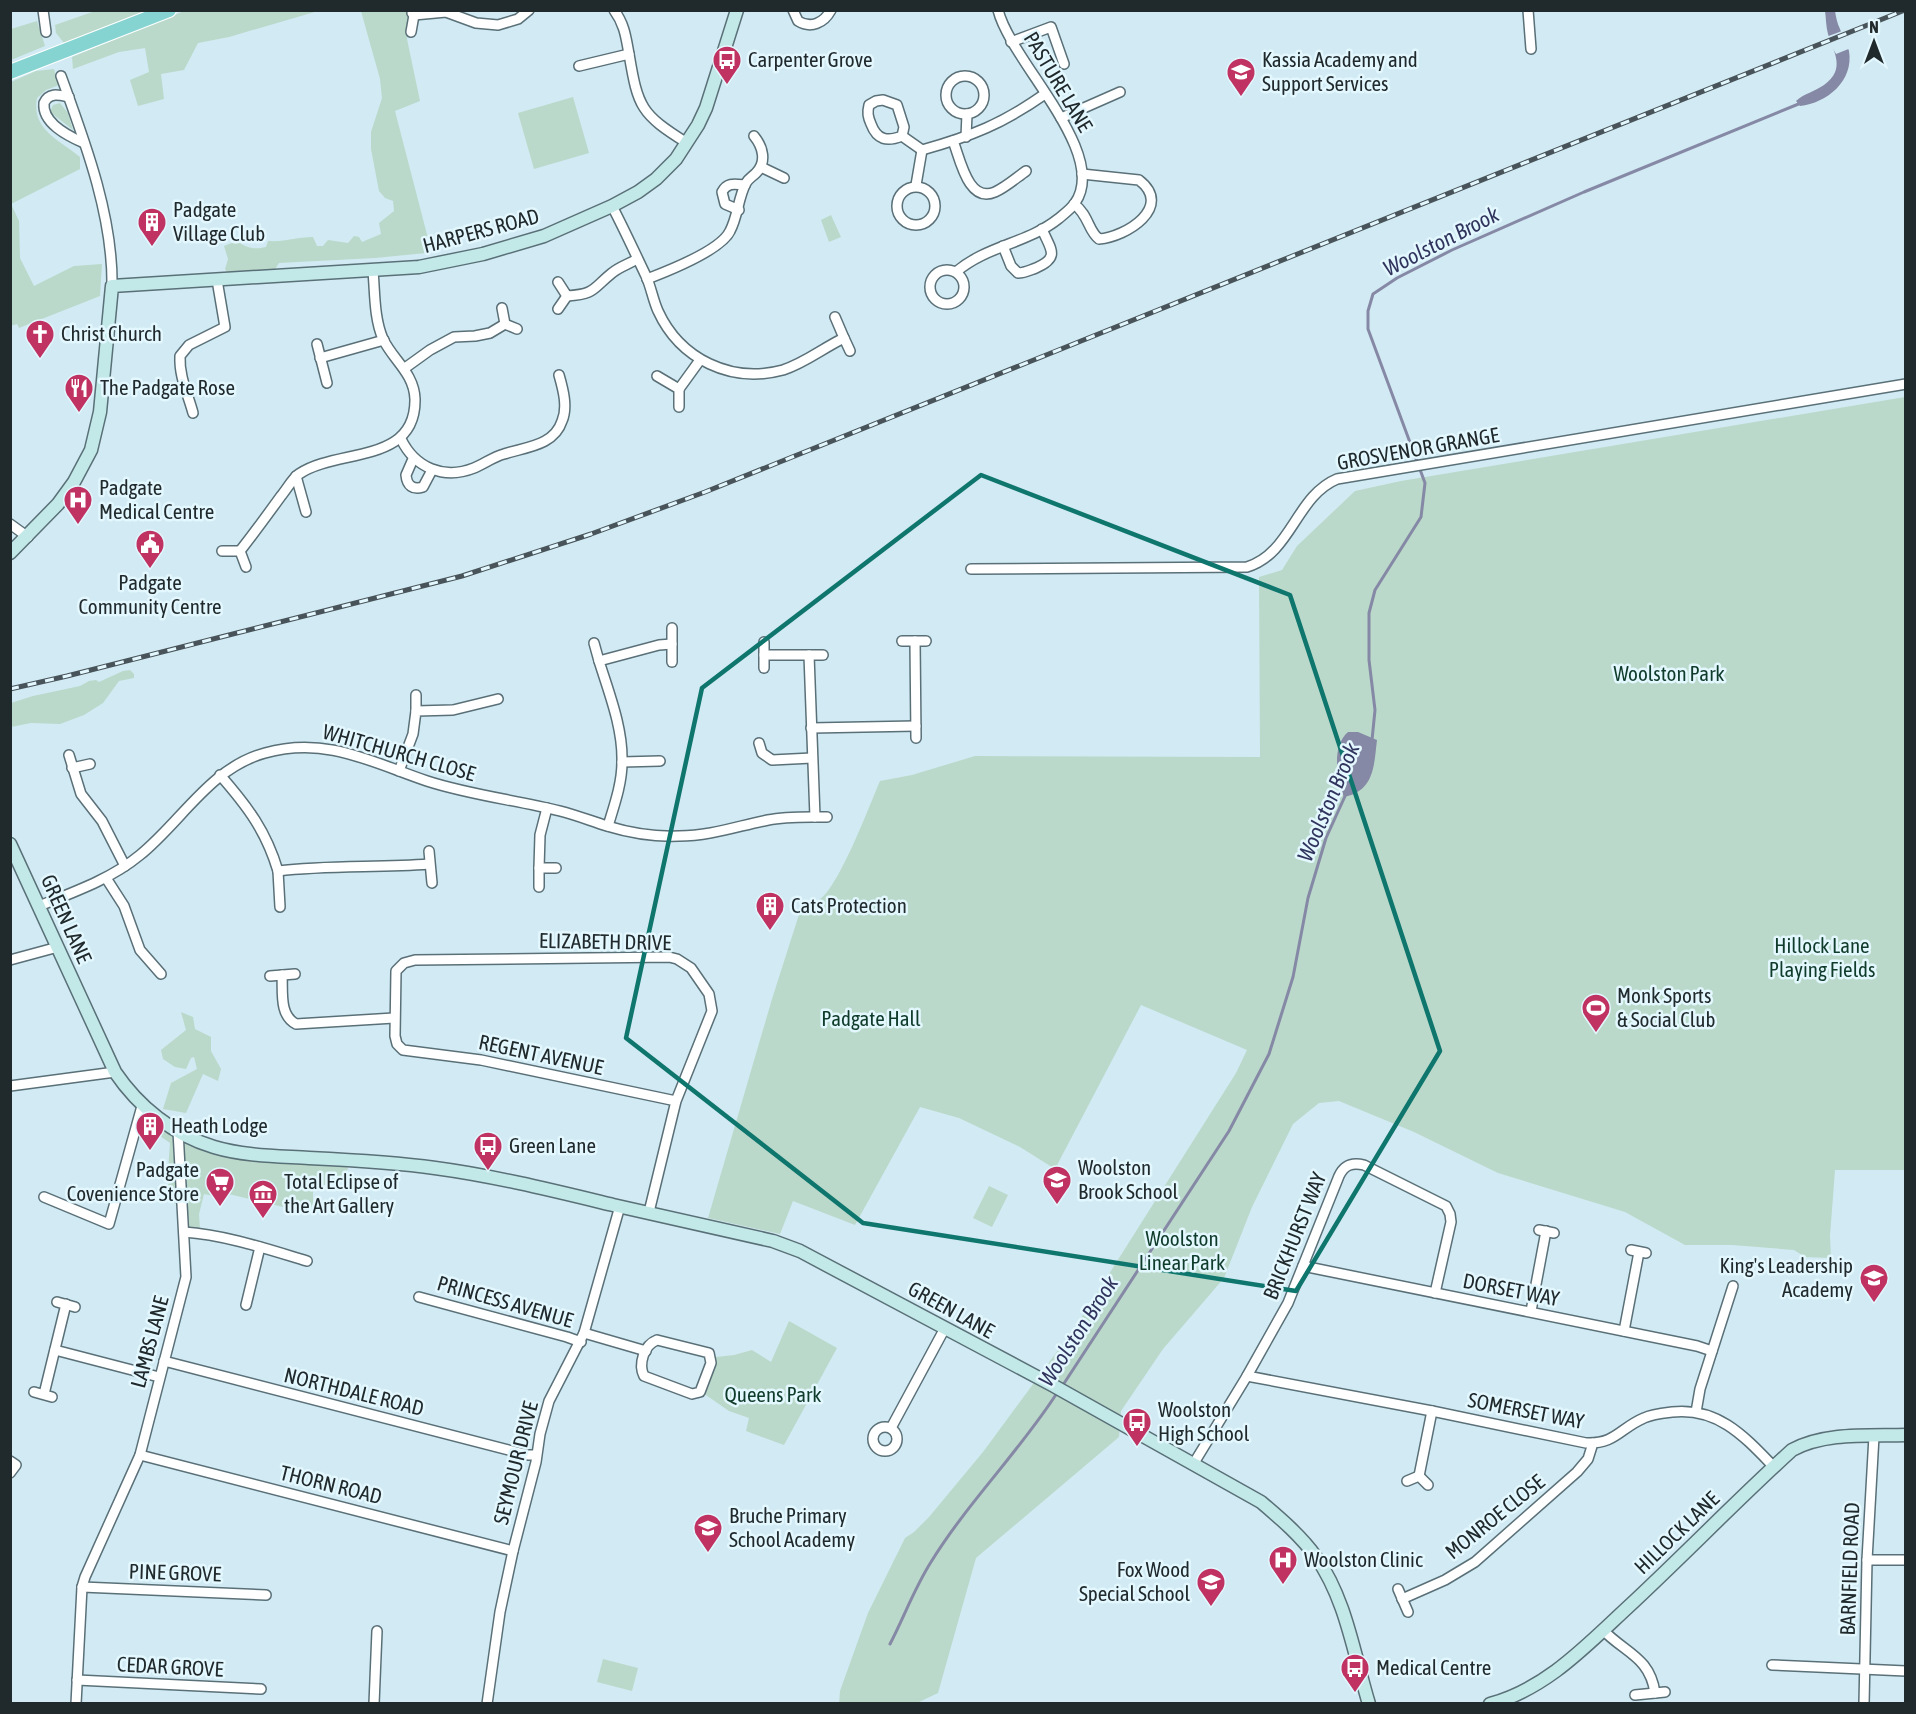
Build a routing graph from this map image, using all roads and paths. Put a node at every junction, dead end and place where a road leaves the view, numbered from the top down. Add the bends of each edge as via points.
1 (43, 10) edge
2 (169, 10) edge
3 (529, 10) edge
4 (614, 10) edge
5 (737, 10) edge
6 (793, 10) edge
7 (831, 10) edge
8 (998, 10) edge
9 (1528, 10) edge
10 (413, 13) edge
11 (46, 32) dead end
12 (411, 32) dead end
13 (1011, 42) junction
14 (1531, 49) dead end
15 (629, 54) junction
16 (1064, 64) dead end
17 (579, 66) dead end
18 (10, 72) edge
19 (61, 76) dead end
20 (1120, 92) dead end
21 (1045, 94) junction
22 (69, 97) junction
23 (967, 114) junction
24 (1061, 118) junction
25 (754, 136) dead end
26 (902, 136) junction
27 (966, 137) junction
28 (953, 141) junction
29 (84, 143) junction
30 (687, 143) junction
31 (922, 150) junction
32 (761, 167) junction
33 (1026, 171) dead end
34 (1082, 174) junction
35 (784, 178) dead end
36 (745, 185) junction
37 (916, 185) junction
38 (1074, 204) junction
39 (612, 206) junction
40 (739, 210) junction
41 (1042, 229) junction
42 (1003, 246) junction
43 (637, 259) junction
44 (373, 271) junction
45 (956, 272) dead end
46 (647, 279) junction
47 (217, 280) junction
48 (558, 282) dead end
49 (112, 286) junction
50 (567, 296) junction
51 (502, 308) dead end
52 (558, 309) dead end
53 (835, 317) dead end
54 (505, 324) junction
55 (517, 329) dead end
56 (844, 338) junction
57 (384, 340) junction
58 (317, 344) dead end
59 (850, 351) dead end
60 (320, 358) junction
61 (700, 360) junction
62 (405, 368) junction
63 (559, 375) dead end
64 (657, 376) dead end
65 (327, 383) dead end
66 (1905, 384) edge
67 (679, 389) junction
68 (679, 407) dead end
69 (193, 413) dead end
70 (401, 439) junction
71 (414, 459) junction
72 (432, 470) junction
73 (296, 476) junction
74 (306, 512) dead end
75 (10, 524) edge
76 (28, 537) junction
77 (222, 551) dead end
78 (240, 551) junction
79 (10, 552) edge
80 (246, 567) dead end
81 (971, 569) dead end
82 (672, 628) dead end
83 (915, 640) junction
84 (926, 640) dead end
85 (902, 641) dead end
86 (764, 642) dead end
87 (594, 643) dead end
88 (672, 644) junction
89 (764, 655) junction
90 (809, 655) junction
91 (823, 655) dead end
92 (599, 661) junction
93 (672, 662) dead end
94 (764, 668) dead end
95 (416, 695) dead end
96 (498, 699) dead end
97 (416, 711) junction
98 (916, 726) junction
99 (811, 728) junction
100 (916, 738) dead end
101 (759, 743) dead end
102 (69, 755) dead end
103 (812, 758) junction
104 (660, 761) dead end
105 (622, 762) junction
106 (90, 764) dead end
107 (72, 768) junction
108 (399, 771) junction
109 (220, 776) junction
110 (547, 808) junction
111 (814, 817) junction
112 (827, 817) dead end
113 (608, 826) junction
114 (10, 844) edge
115 (429, 851) dead end
116 (429, 864) junction
117 (125, 866) junction
118 (539, 868) junction
119 (556, 868) dead end
120 (279, 871) junction
121 (106, 878) junction
122 (432, 883) dead end
123 (539, 887) dead end
124 (39, 906) junction
125 (280, 907) dead end
126 (58, 947) junction
127 (10, 960) edge
128 (161, 974) dead end
129 (295, 974) dead end
130 (282, 975) junction
131 (270, 976) dead end
132 (394, 1018) junction
133 (115, 1072) junction
134 (10, 1086) edge
135 (676, 1101) junction
136 (142, 1106) junction
137 (178, 1131) junction
138 (44, 1197) dead end
139 (620, 1206) junction
140 (649, 1212) junction
141 (1547, 1231) dead end
142 (184, 1232) junction
143 (260, 1247) junction
144 (1639, 1252) dead end
145 (307, 1261) dead end
146 (1303, 1266) junction
147 (1733, 1287) dead end
148 (1435, 1293) junction
149 (419, 1297) dead end
150 (66, 1304) dead end
151 (246, 1305) dead end
152 (1531, 1311) junction
153 (945, 1328) junction
154 (1624, 1331) junction
155 (582, 1337) junction
156 (55, 1350) junction
157 (645, 1351) junction
158 (1712, 1351) junction
159 (164, 1362) junction
160 (1247, 1376) junction
161 (159, 1377) junction
162 (43, 1394) dead end
163 (1432, 1411) junction
164 (1696, 1412) junction
165 (891, 1428) dead end
166 (1905, 1435) edge
167 (1874, 1436) junction
168 (1593, 1443) junction
169 (140, 1455) junction
170 (536, 1455) junction
171 (10, 1461) edge
172 (1194, 1463) junction
173 (1774, 1467) junction
174 (10, 1473) edge
175 (1419, 1476) junction
176 (1407, 1481) dead end
177 (1428, 1485) dead end
178 (513, 1551) junction
179 (1867, 1560) junction
180 (1905, 1560) edge
181 (82, 1587) junction
182 (1398, 1590) dead end
183 (266, 1594) dead end
184 (1402, 1599) junction
185 (1408, 1612) dead end
186 (377, 1630) dead end
187 (1603, 1630) junction
188 (1772, 1665) dead end
189 (1864, 1670) junction
190 (1905, 1671) edge
191 (77, 1680) junction
192 (261, 1689) dead end
193 (1635, 1695) dead end
194 (76, 1704) edge
195 (374, 1704) edge
196 (487, 1704) edge
197 (1369, 1704) edge
198 (1490, 1704) edge
199 (1864, 1704) edge

1 - 11 street
2 - 18 main road
3 - 10 street via 518,19 498,25 476,23 446,12
4 - 15 street via 626,33
5 - 30 street, HARPERS ROAD via 706,108
6 - 7 street via 798,21 808,25 820,22
8 - 13 street, PASTURE LANE
9 - 14 street
10 - 12 street
13 - 16 street via 1052,27
13 - 21 street, PASTURE LANE
15 - 17 street
15 - 30 street via 636,92 645,111
19 - 22 street
20 - 24 street
21 - 24 street, PASTURE LANE
21 - 27 street via 1003,122
22 - 29 street
22 - 29 street via 49,96 44,111 48,119
23 - 23 street via 978,109 983,93 978,82 961,77 947,89 947,102 955,111
23 - 27 street
24 - 34 street, PASTURE LANE via 1077,150
25 - 32 street via 762,150
26 - 26 street via 879,138 868,117 869,105 884,99 897,105 903,121
26 - 31 street
27 - 28 street
28 - 31 street
28 - 33 street via 969,184 976,191 996,192
29 - 49 street via 106,224
30 - 39 street, HARPERS ROAD via 656,178
31 - 37 street
32 - 35 street
32 - 36 street
34 - 38 street, PASTURE LANE
34 - 38 street via 1139,180 1148,190 1150,207 1134,226 1100,239
36 - 40 street
36 - 40 street via 730,184 722,192 725,204
37 - 37 street via 900,194 897,205 904,221 918,226 927,222 935,207 931,194
38 - 41 street
39 - 43 street
39 - 44 street, HARPERS ROAD via 544,236 493,252 418,267
40 - 46 street via 729,234 720,243
41 - 42 street
41 - 42 street via 1052,256 1024,273 1015,271
42 - 45 street
43 - 46 street
43 - 50 street via 613,273 596,290
44 - 47 street, HARPERS ROAD
44 - 57 street
46 - 61 street via 669,331
47 - 49 street, HARPERS ROAD
47 - 69 street via 225,327 189,345 180,356 183,386
48 - 50 street
49 - 76 street via 94,441 74,482
50 - 52 street
51 - 54 street
53 - 56 street
54 - 55 street
54 - 62 street via 490,333 454,337
56 - 59 street
56 - 61 street via 782,370 742,374
57 - 60 street
57 - 62 street
58 - 60 street
60 - 65 street
61 - 67 street
62 - 70 street via 415,399 412,417
63 - 72 street via 564,397 562,421 543,443 500,455 459,473
64 - 67 street
66 - 81 street, GROSVENOR GRANGE via 1337,479 1312,499 1272,554 1247,567
67 - 68 street
70 - 71 street
70 - 73 street via 386,447 321,464
71 - 72 street
71 - 72 street via 406,475 408,485 423,487
73 - 74 street
73 - 78 street
75 - 76 street
76 - 79 street
77 - 78 street
78 - 80 street
82 - 88 street
83 - 84 street
83 - 85 street
83 - 98 street
86 - 89 street
87 - 92 street
88 - 92 street
88 - 93 street
89 - 90 street
89 - 94 street
90 - 91 street
90 - 99 street
92 - 105 street via 617,721
95 - 97 street
96 - 97 street via 453,710
97 - 108 street via 413,734
98 - 99 street
98 - 100 street
99 - 103 street
101 - 103 street via 762,753 772,760
102 - 107 street
103 - 111 street
104 - 105 street
105 - 113 street
106 - 107 street
107 - 117 street via 81,794 102,821
108 - 109 street, WHITCHURCH CLOSE via 338,750 305,746 264,753
108 - 110 street, WHITCHURCH CLOSE via 453,788
109 - 117 street, WHITCHURCH CLOSE via 168,830
109 - 120 street via 260,826
110 - 113 street, WHITCHURCH CLOSE
110 - 118 street via 540,835
111 - 112 street, WHITCHURCH CLOSE
111 - 113 street, WHITCHURCH CLOSE via 783,818 687,836 651,835
114 - 124 street, GREEN LANE
115 - 116 street
116 - 120 street
116 - 122 street
117 - 121 street, WHITCHURCH CLOSE
118 - 119 street
118 - 123 street
120 - 125 street
121 - 124 street, WHITCHURCH CLOSE
121 - 128 street via 124,906 140,950 154,958
124 - 126 street, GREEN LANE
126 - 127 street
126 - 133 street, GREEN LANE
129 - 130 street
130 - 131 street
130 - 132 street via 285,1012 296,1024
132 - 135 street, REGENT AVENUE via 395,1040 408,1051 481,1060
132 - 135 street, ELIZABETH DRIVE via 395,975 400,965 415,960 677,959 691,968 709,994 712,1011
133 - 134 street
133 - 136 street, GREEN LANE
135 - 140 street, ELIZABETH DRIVE
136 - 137 street, GREEN LANE
136 - 138 street via 109,1224
137 - 139 street, GREEN LANE via 195,1141 230,1151 437,1168
137 - 142 street, LAMBS LANE
139 - 140 street, GREEN LANE
139 - 155 street, SEYMOUR DRIVE
140 - 153 street, GREEN LANE via 800,1251
141 - 152 street
142 - 143 street via 206,1233
142 - 159 street, LAMBS LANE via 186,1277
143 - 145 street
143 - 151 street
144 - 154 street
146 - 148 street, DORSET WAY
146 - 148 street, BRICKHURST WAY via 1339,1176 1345,1167 1359,1164 1446,1206 1451,1222
146 - 160 street, BRICKHURST WAY via 1288,1303
147 - 158 street
148 - 152 street, DORSET WAY
149 - 155 street, PRINCESS AVENUE
150 - 156 street
152 - 154 street, DORSET WAY
153 - 165 street
153 - 172 street, GREEN LANE
154 - 158 street, DORSET WAY
155 - 157 street, PRINCESS AVENUE
155 - 170 street, SEYMOUR DRIVE via 549,1401
156 - 161 street
156 - 162 street
157 - 157 street via 657,1340 706,1351 711,1360 700,1392 692,1394 644,1376 641,1368
158 - 164 street
159 - 161 street, LAMBS LANE
159 - 170 street, NORTHDALE ROAD
160 - 163 street, SOMERSET WAY
160 - 172 street, BRICKHURST WAY
161 - 169 street, LAMBS LANE
163 - 168 street, SOMERSET WAY
163 - 175 street
164 - 168 street, SOMERSET WAY via 1645,1417 1616,1437
164 - 173 street, SOMERSET WAY via 1713,1416 1744,1437
166 - 167 street, HILLOCK LANE
167 - 173 street, HILLOCK LANE via 1812,1441 1792,1450
167 - 179 street, BARNFIELD ROAD
168 - 184 street, MONROE CLOSE via 1588,1459 1577,1472 1475,1562
169 - 178 street, THORN ROAD
169 - 181 street, LAMBS LANE
170 - 178 street, SEYMOUR DRIVE
171 - 174 street via 16,1466
172 - 197 street, GREEN LANE via 1261,1502 1316,1557 1338,1598
173 - 187 street, HILLOCK LANE
175 - 176 street
175 - 177 street
178 - 196 street, SEYMOUR DRIVE
179 - 180 street
179 - 189 street, BARNFIELD ROAD
181 - 183 street, PINE GROVE
181 - 191 street, LAMBS LANE
182 - 184 street
184 - 185 street
186 - 195 street
187 - 193 street via 1645,1665 1660,1693
187 - 198 street, HILLOCK LANE via 1550,1676
188 - 189 street
189 - 190 street
189 - 199 street, BARNFIELD ROAD
191 - 192 street, CEDAR GROVE
191 - 194 street, LAMBS LANE

